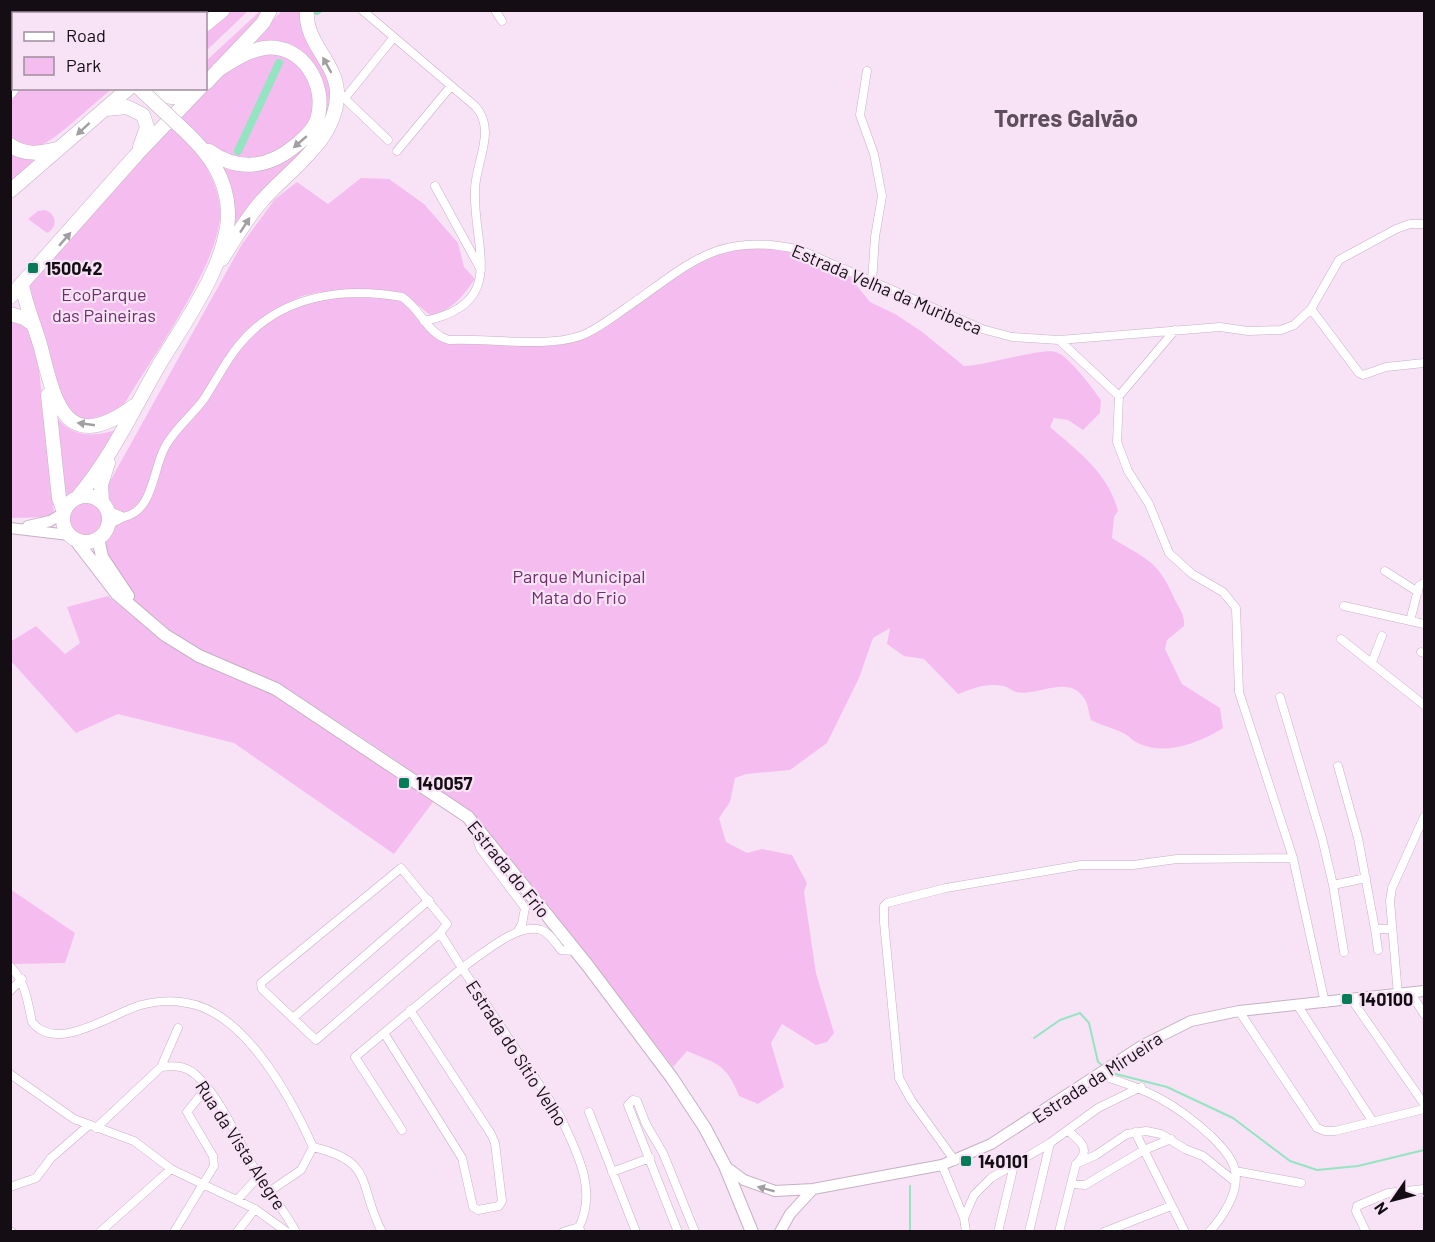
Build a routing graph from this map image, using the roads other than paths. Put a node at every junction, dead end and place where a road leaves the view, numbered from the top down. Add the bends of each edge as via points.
1 (223, 10) edge
2 (270, 10) edge
3 (276, 10) edge
4 (307, 10) edge
5 (362, 10) edge
6 (495, 10) edge
7 (502, 21) dead end
8 (207, 23) edge
9 (262, 23) junction
10 (394, 37) junction
11 (218, 70) junction
12 (867, 71) dead end
13 (207, 81) edge
14 (451, 86) junction
15 (127, 90) edge
16 (141, 90) edge
17 (160, 90) edge
18 (194, 90) edge
19 (198, 90) edge
20 (341, 95) junction
21 (104, 109) junction
22 (388, 140) dead end
23 (200, 144) junction
24 (10, 145) edge
25 (62, 148) junction
26 (398, 151) dead end
27 (137, 154) junction
28 (435, 186) dead end
29 (10, 191) edge
30 (1425, 224) edge
31 (482, 272) junction
32 (213, 274) junction
33 (872, 282) junction
34 (22, 285) junction
35 (10, 297) edge
36 (1311, 309) junction
37 (10, 314) edge
38 (424, 321) junction
39 (34, 325) junction
40 (1174, 330) junction
41 (1059, 340) junction
42 (1425, 363) edge
43 (45, 370) junction
44 (1119, 396) junction
45 (138, 403) junction
46 (114, 447) junction
47 (77, 498) junction
48 (104, 506) junction
49 (64, 512) junction
50 (124, 517) junction
51 (108, 525) junction
52 (10, 528) edge
53 (72, 537) junction
54 (98, 538) junction
55 (1385, 571) dead end
56 (1425, 583) edge
57 (1418, 592) junction
58 (1344, 606) dead end
59 (1410, 621) junction
60 (1425, 624) edge
61 (151, 625) junction
62 (1382, 636) dead end
63 (1341, 639) dead end
64 (1372, 662) junction
65 (1280, 698) dead end
66 (1425, 705) edge
67 (1338, 766) dead end
68 (1425, 817) edge
69 (472, 822) junction
70 (1293, 858) junction
71 (1366, 878) junction
72 (1333, 885) junction
73 (429, 900) junction
74 (1375, 929) junction
75 (1392, 929) junction
76 (518, 931) junction
77 (440, 933) junction
78 (1377, 950) dead end
79 (575, 951) junction
80 (1344, 952) dead end
81 (10, 966) edge
82 (462, 968) junction
83 (22, 979) junction
84 (10, 991) edge
85 (1425, 991) edge
86 (1410, 992) junction
87 (1398, 994) junction
88 (1352, 1000) junction
89 (1325, 1003) junction
90 (1298, 1006) junction
91 (410, 1010) junction
92 (1239, 1011) junction
93 (1425, 1014) edge
94 (293, 1018) junction
95 (178, 1028) dead end
96 (384, 1033) junction
97 (161, 1066) junction
98 (10, 1074) edge
99 (1099, 1075) junction
100 (207, 1087) junction
101 (1141, 1087) junction
102 (1425, 1106) edge
103 (589, 1112) dead end
104 (1373, 1122) junction
105 (93, 1126) junction
106 (402, 1130) dead end
107 (1068, 1131) junction
108 (1135, 1132) junction
109 (1171, 1139) junction
110 (1050, 1143) junction
111 (313, 1147) junction
112 (1143, 1150) junction
113 (650, 1158) junction
114 (955, 1161) junction
115 (1076, 1164) junction
116 (942, 1165) junction
117 (1014, 1165) junction
118 (725, 1166) junction
119 (171, 1168) junction
120 (1235, 1171) junction
121 (612, 1172) junction
122 (259, 1176) junction
123 (1234, 1181) junction
124 (1301, 1183) dead end
125 (205, 1184) junction
126 (1071, 1184) junction
127 (10, 1187) edge
128 (813, 1189) junction
129 (1425, 1189) edge
130 (270, 1191) junction
131 (237, 1200) junction
132 (1171, 1206) junction
133 (255, 1209) junction
134 (964, 1218) junction
135 (580, 1229) edge
136 (100, 1232) edge
137 (174, 1232) edge
138 (237, 1232) edge
139 (287, 1232) edge
140 (296, 1232) edge
141 (382, 1232) edge
142 (563, 1232) edge
143 (636, 1232) edge
144 (678, 1232) edge
145 (695, 1232) edge
146 (752, 1232) edge
147 (780, 1232) edge
148 (966, 1232) edge
149 (998, 1232) edge
150 (1029, 1232) edge
151 (1059, 1232) edge
152 (1104, 1232) edge
153 (1185, 1232) edge
154 (1209, 1232) edge
155 (1366, 1232) edge

1 - 8 highway
2 - 9 highway
3 - 9 highway
20 -> 4 highway via 310,35
5 - 10 street
6 - 7 street
9 - 11 highway
10 - 14 street
10 - 20 street
11 - 13 highway
11 -> 23 highway via 255,50 291,53 315,78 319,95 316,122 284,154 255,165 229,163
12 - 33 street via 860,115 874,154 882,196
14 - 26 street
14 - 31 street via 475,106 485,121 474,198
15 - 21 highway
16 - 23 highway, bridge
17 - 18 highway via 171,98
19 - 27 highway
20 - 22 street
32 -> 20 highway via 256,207 325,135
21 -> 25 highway
21 - 27 highway via 127,107 143,115 147,127
23 - 32 highway via 213,161 227,194 229,214
24 - 25 highway via 29,153
25 - 29 highway
34 -> 27 highway
28 - 31 street
30 - 36 street, Estrada Velha da Muribeca via 1396,229 1339,260
31 - 38 street via 458,310
32 - 45 highway
33 - 38 street, Estrada Velha da Muribeca via 800,250 750,242 710,252 593,330 566,341 449,340 435,334
33 - 41 street, Estrada Velha da Muribeca via 982,329 1012,337
34 - 35 highway
34 - 39 highway
36 - 40 street, Estrada Velha da Muribeca via 1281,330
36 - 42 street via 1363,375 1386,367
37 - 39 highway
38 - 50 street, Estrada Velha da Muribeca via 411,302 394,296 320,295 281,311 247,336 230,356 200,404 168,442 150,489 134,513
39 - 43 highway
40 - 41 street, Estrada Velha da Muribeca
40 - 44 street
41 - 44 street
45 -> 43 highway via 104,424 92,427 74,422 58,407
43 - 49 highway via 59,498
44 - 70 street via 1117,442 1121,455 1149,504 1169,553 1192,574 1223,592 1236,608 1239,692
45 - 46 highway
46 - 47 highway
46 - 48 highway via 101,485
47 - 48 highway via 92,496
47 - 49 highway
48 - 50 street
48 - 51 highway
49 - 52 main road via 42,524
49 - 53 highway via 64,527
50 - 51 street, Estrada Velha da Muribeca
51 - 54 highway
52 - 53 main road
53 - 54 highway via 84,542
53 - 61 main road, Estrada do Frio via 117,594
54 - 61 main road, Estrada do Frio via 99,551 108,568
55 - 57 street
56 - 57 street
57 - 59 street
58 - 59 street
59 - 60 street
61 - 69 main road, Estrada do Frio via 198,656 258,680 292,699
62 - 64 street
63 - 64 street
64 - 66 street
65 - 72 street
67 - 71 street
68 - 75 street via 1392,888
69 - 76 street via 480,848 525,908
69 - 79 main road, Estrada do Frio
70 - 89 street
70 - 114 street via 1177,859 1081,866 946,888 890,901 884,906 899,1078
71 - 72 street
71 - 74 street
72 - 80 street
73 - 77 street via 447,920
73 - 94 street
73 - 94 street via 402,868 261,983 262,989
74 - 75 street
74 - 78 street
75 - 87 street
76 - 79 street via 544,930 561,950
76 - 82 street, Estrada do Sítio Velho
77 - 82 street
77 - 94 street via 319,1040
79 - 118 main road, Estrada do Frio via 672,1078
81 - 83 street
82 - 91 street
82 - 135 street, Estrada do Sítio Velho via 564,1125 586,1184
83 - 84 street
83 - 111 street via 32,1022 52,1034 99,1025 142,1005 160,1002 188,1003 225,1022 250,1042
85 - 86 main road, Estrada da Mirueira
86 - 87 main road, Estrada da Mirueira
86 - 93 street
87 - 88 main road, Estrada da Mirueira
88 - 89 main road, Estrada da Mirueira
88 - 102 street
89 - 90 main road, Estrada da Mirueira
90 - 92 main road, Estrada da Mirueira
90 - 104 street
91 - 96 street
91 - 96 street via 491,1134 502,1202 499,1206 478,1210 473,1207 459,1152
92 - 99 main road, Estrada da Mirueira via 1207,1016 1173,1028
92 - 104 street via 1312,1123 1325,1131 1335,1131
95 - 97 street
96 - 106 street via 355,1059
97 - 100 street, Rua da Vista Alegre via 187,1069
97 - 105 street
98 - 105 street via 63,1112
99 - 101 street
99 - 114 main road, Estrada da Mirueira via 991,1144
100 - 122 street, Rua da Vista Alegre
100 - 125 street via 188,1112 215,1162
101 - 107 street via 1098,1108
101 - 120 street via 1170,1102 1197,1123 1224,1151
102 - 104 street
103 - 121 street
105 - 119 street via 134,1141
105 - 127 street via 51,1158 36,1178
107 - 110 street
107 - 115 street via 1085,1152
108 - 109 street via 1154,1132
108 - 112 street
108 - 115 street
109 - 112 street
109 - 123 street via 1203,1156
110 - 117 street
110 - 150 street
111 - 130 street via 301,1170
111 - 141 street via 338,1153 355,1164
112 - 126 street via 1085,1185
112 - 132 street
113 - 121 street
113 - 144 street
113 - 145 street via 628,1105 633,1100 637,1101 663,1154
114 - 116 main road, Estrada da Mirueira
115 - 126 street
116 - 128 main road, Estrada da Mirueira
116 - 134 street
117 - 134 street via 979,1189
117 - 149 street
128 -> 118 main road, Estrada da Mirueira via 764,1189
118 - 146 main road, Estrada do Frio
119 - 125 street
119 - 136 street
120 - 123 street
120 - 124 street
121 - 143 street
122 - 130 street, Rua da Vista Alegre
122 - 131 street
123 - 154 street via 1227,1208
125 - 131 street
125 - 137 street
126 - 151 street
128 - 147 main road via 790,1214
129 - 155 street via 1388,1193 1357,1206
130 - 140 street, Rua da Vista Alegre
131 - 133 street
132 - 152 street
132 - 153 street
133 - 138 street
133 - 139 street
134 - 148 street
135 - 142 street

